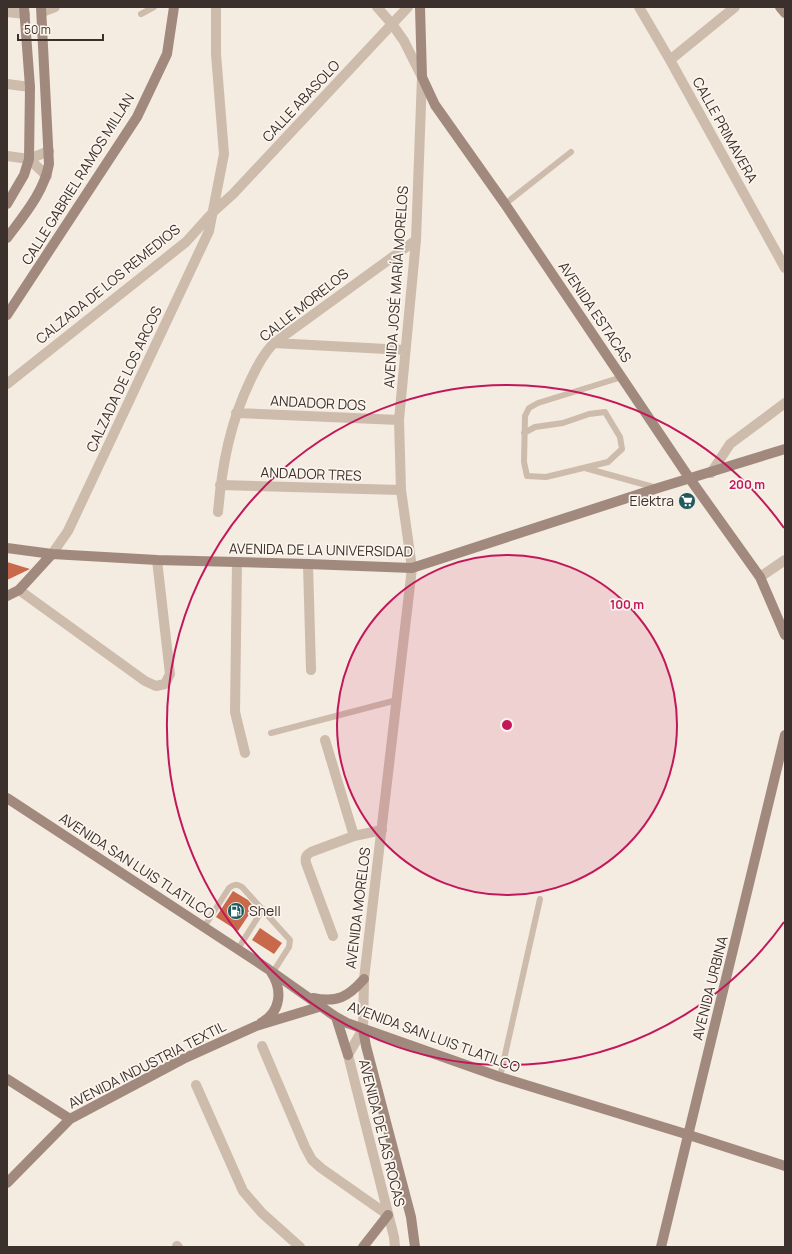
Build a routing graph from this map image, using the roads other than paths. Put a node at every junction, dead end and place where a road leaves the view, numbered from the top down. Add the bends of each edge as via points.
1 (55, 7) edge
2 (154, 7) edge
3 (174, 7) edge
4 (216, 7) edge
5 (377, 7) edge
6 (408, 7) edge
7 (420, 7) edge
8 (639, 7) edge
9 (735, 7) edge
10 (780, 7) edge
11 (25, 10) edge
12 (41, 10) edge
13 (7, 12) edge
14 (785, 13) edge
15 (140, 14) dead end
16 (392, 24) junction
17 (670, 60) junction
18 (422, 77) junction
19 (7, 84) edge
20 (30, 87) junction
21 (48, 151) junction
22 (571, 152) dead end
23 (7, 156) edge
24 (29, 159) junction
25 (47, 176) junction
26 (7, 204) edge
27 (505, 204) junction
28 (213, 212) junction
29 (7, 238) edge
30 (416, 240) junction
31 (785, 268) edge
32 (7, 315) edge
33 (274, 343) junction
34 (405, 350) junction
35 (622, 377) junction
36 (7, 384) edge
37 (785, 403) edge
38 (236, 413) junction
39 (399, 420) junction
40 (524, 433) junction
41 (785, 449) edge
42 (583, 468) junction
43 (711, 472) junction
44 (690, 479) junction
45 (220, 485) junction
46 (658, 488) junction
47 (401, 490) junction
48 (218, 512) dead end
49 (7, 548) edge
50 (52, 554) junction
51 (157, 560) junction
52 (785, 560) edge
53 (237, 562) junction
54 (308, 564) junction
55 (412, 568) junction
56 (760, 577) junction
57 (19, 590) junction
58 (7, 596) edge
59 (785, 635) edge
60 (311, 670) dead end
61 (397, 700) junction
62 (271, 733) dead end
63 (785, 735) edge
64 (325, 740) dead end
65 (245, 753) dead end
66 (7, 798) edge
67 (382, 830) junction
68 (354, 836) junction
69 (540, 899) dead end
70 (263, 909) junction
71 (204, 927) junction
72 (333, 936) dead end
73 (238, 949) junction
74 (271, 971) junction
75 (364, 979) junction
76 (309, 997) junction
77 (322, 1006) junction
78 (336, 1017) junction
79 (256, 1026) junction
80 (364, 1029) junction
81 (262, 1046) dead end
82 (348, 1054) junction
83 (500, 1077) junction
84 (7, 1079) edge
85 (196, 1085) dead end
86 (70, 1119) junction
87 (689, 1135) junction
88 (785, 1166) edge
89 (7, 1183) edge
90 (388, 1216) junction
91 (300, 1247) edge
92 (363, 1247) edge
93 (394, 1247) edge
94 (415, 1247) edge
95 (661, 1247) edge

1 - 12 street
2 - 15 lane
3 - 32 main road, CALLE GABRIEL RAMOS MILLAN via 167,54 136,116
4 - 28 street via 216,54 224,154
5 - 16 street, AVENIDA ESTACAS
6 - 16 street, CALLE ABASOLO
7 - 18 main road, AVENIDA JOSÉ MARÍA MORELOS
8 - 17 street, CALLE PRIMAVERA
9 - 17 street
10 - 14 main road
11 - 13 street
11 - 20 main road
12 - 21 main road
16 - 18 street, AVENIDA ESTACAS via 404,41
16 - 28 street, CALLE ABASOLO via 233,194
17 - 31 street, CALLE PRIMAVERA
18 - 27 main road, AVENIDA ESTACAS via 440,114
18 - 30 street, AVENIDA JOSÉ MARÍA MORELOS
19 - 20 street
20 - 24 main road
21 - 24 street
21 - 25 main road
22 - 27 lane
23 - 24 street
24 - 25 street
24 - 26 main road via 24,175
25 - 29 main road
27 - 35 main road, AVENIDA ESTACAS
28 - 36 street, CALZADA DE LOS REMEDIOS via 186,242
28 - 50 street, CALZADA DE LOS ARCOS via 209,231 68,531
30 - 33 street, CALLE MORELOS
30 - 34 street, AVENIDA JOSÉ MARÍA MORELOS
33 - 34 street
33 - 38 street, CALLE MORELOS via 261,358
34 - 39 street, AVENIDA JOSÉ MARÍA MORELOS
35 - 40 lane via 538,403 530,408 525,416
35 - 44 main road, AVENIDA ESTACAS
37 - 43 street via 730,444
38 - 39 street, ANDADOR DOS
38 - 45 street, CALLE MORELOS
39 - 47 street, AVENIDA JOSÉ MARÍA MORELOS
40 - 42 lane via 524,462 527,476 546,477
40 - 42 lane via 535,427 605,412 620,437 622,449 608,462
41 - 43 main road, AVENIDA DE LA UNIVERSIDAD
42 - 46 lane
43 - 44 main road, AVENIDA DE LA UNIVERSIDAD
44 - 46 main road, AVENIDA DE LA UNIVERSIDAD
44 - 56 main road, AVENIDA ESTACAS
45 - 47 street, ANDADOR TRES
45 - 48 street, CALLE MORELOS
46 - 55 main road, AVENIDA DE LA UNIVERSIDAD
47 - 55 street, AVENIDA JOSÉ MARÍA MORELOS
49 - 50 main road, AVENIDA DE LA UNIVERSIDAD
50 - 51 main road, AVENIDA DE LA UNIVERSIDAD
50 - 57 main road
51 - 53 main road, AVENIDA DE LA UNIVERSIDAD
51 - 57 street via 170,674 165,684 156,686
52 - 56 street
53 - 54 main road, AVENIDA DE LA UNIVERSIDAD
53 - 65 street via 235,708
54 - 55 main road, AVENIDA DE LA UNIVERSIDAD
54 - 60 street
55 - 61 street, AVENIDA MORELOS
56 - 59 main road, AVENIDA ESTACAS
57 - 58 main road
61 - 62 lane
61 - 67 street, AVENIDA MORELOS
63 - 87 main road, AVENIDA URBINA
64 - 68 street
66 - 71 main road, AVENIDA SAN LUIS TLATILCO
67 - 68 street
67 - 75 street, AVENIDA MORELOS
68 - 72 street via 311,852 305,858
69 - 83 lane
70 - 71 lane via 242,887 238,884 233,885
70 - 73 lane
70 - 74 lane via 290,940 289,947
71 - 73 main road, AVENIDA SAN LUIS TLATILCO
73 - 74 main road, AVENIDA SAN LUIS TLATILCO
74 - 76 main road, AVENIDA SAN LUIS TLATILCO
74 - 79 main road via 279,994 276,1008 268,1020
75 - 76 main road via 353,991 339,998 324,1000
75 - 80 street, AVENIDA MORELOS
76 - 77 main road, AVENIDA SAN LUIS TLATILCO
77 - 78 main road, AVENIDA SAN LUIS TLATILCO
77 - 79 main road, AVENIDA INDUSTRIA TEXTIL
78 - 80 main road, AVENIDA SAN LUIS TLATILCO
78 - 82 main road
79 - 86 main road, AVENIDA INDUSTRIA TEXTIL via 183,1059
80 - 82 street, AVENIDA DE LAS ROCAS
80 - 83 main road, AVENIDA SAN LUIS TLATILCO
80 - 94 main road, AVENIDA MORELOS via 366,1046 411,1217
81 - 90 street via 312,1160
82 - 90 street, AVENIDA DE LAS ROCAS
83 - 87 main road, AVENIDA SAN LUIS TLATILCO
84 - 86 main road
85 - 91 street via 243,1191 262,1213
86 - 89 main road, AVENIDA INDUSTRIA TEXTIL
87 - 88 main road, AVENIDA SAN LUIS TLATILCO
87 - 95 main road, AVENIDA URBINA
90 - 92 main road
90 - 93 street, AVENIDA DE LAS ROCAS via 394,1236

